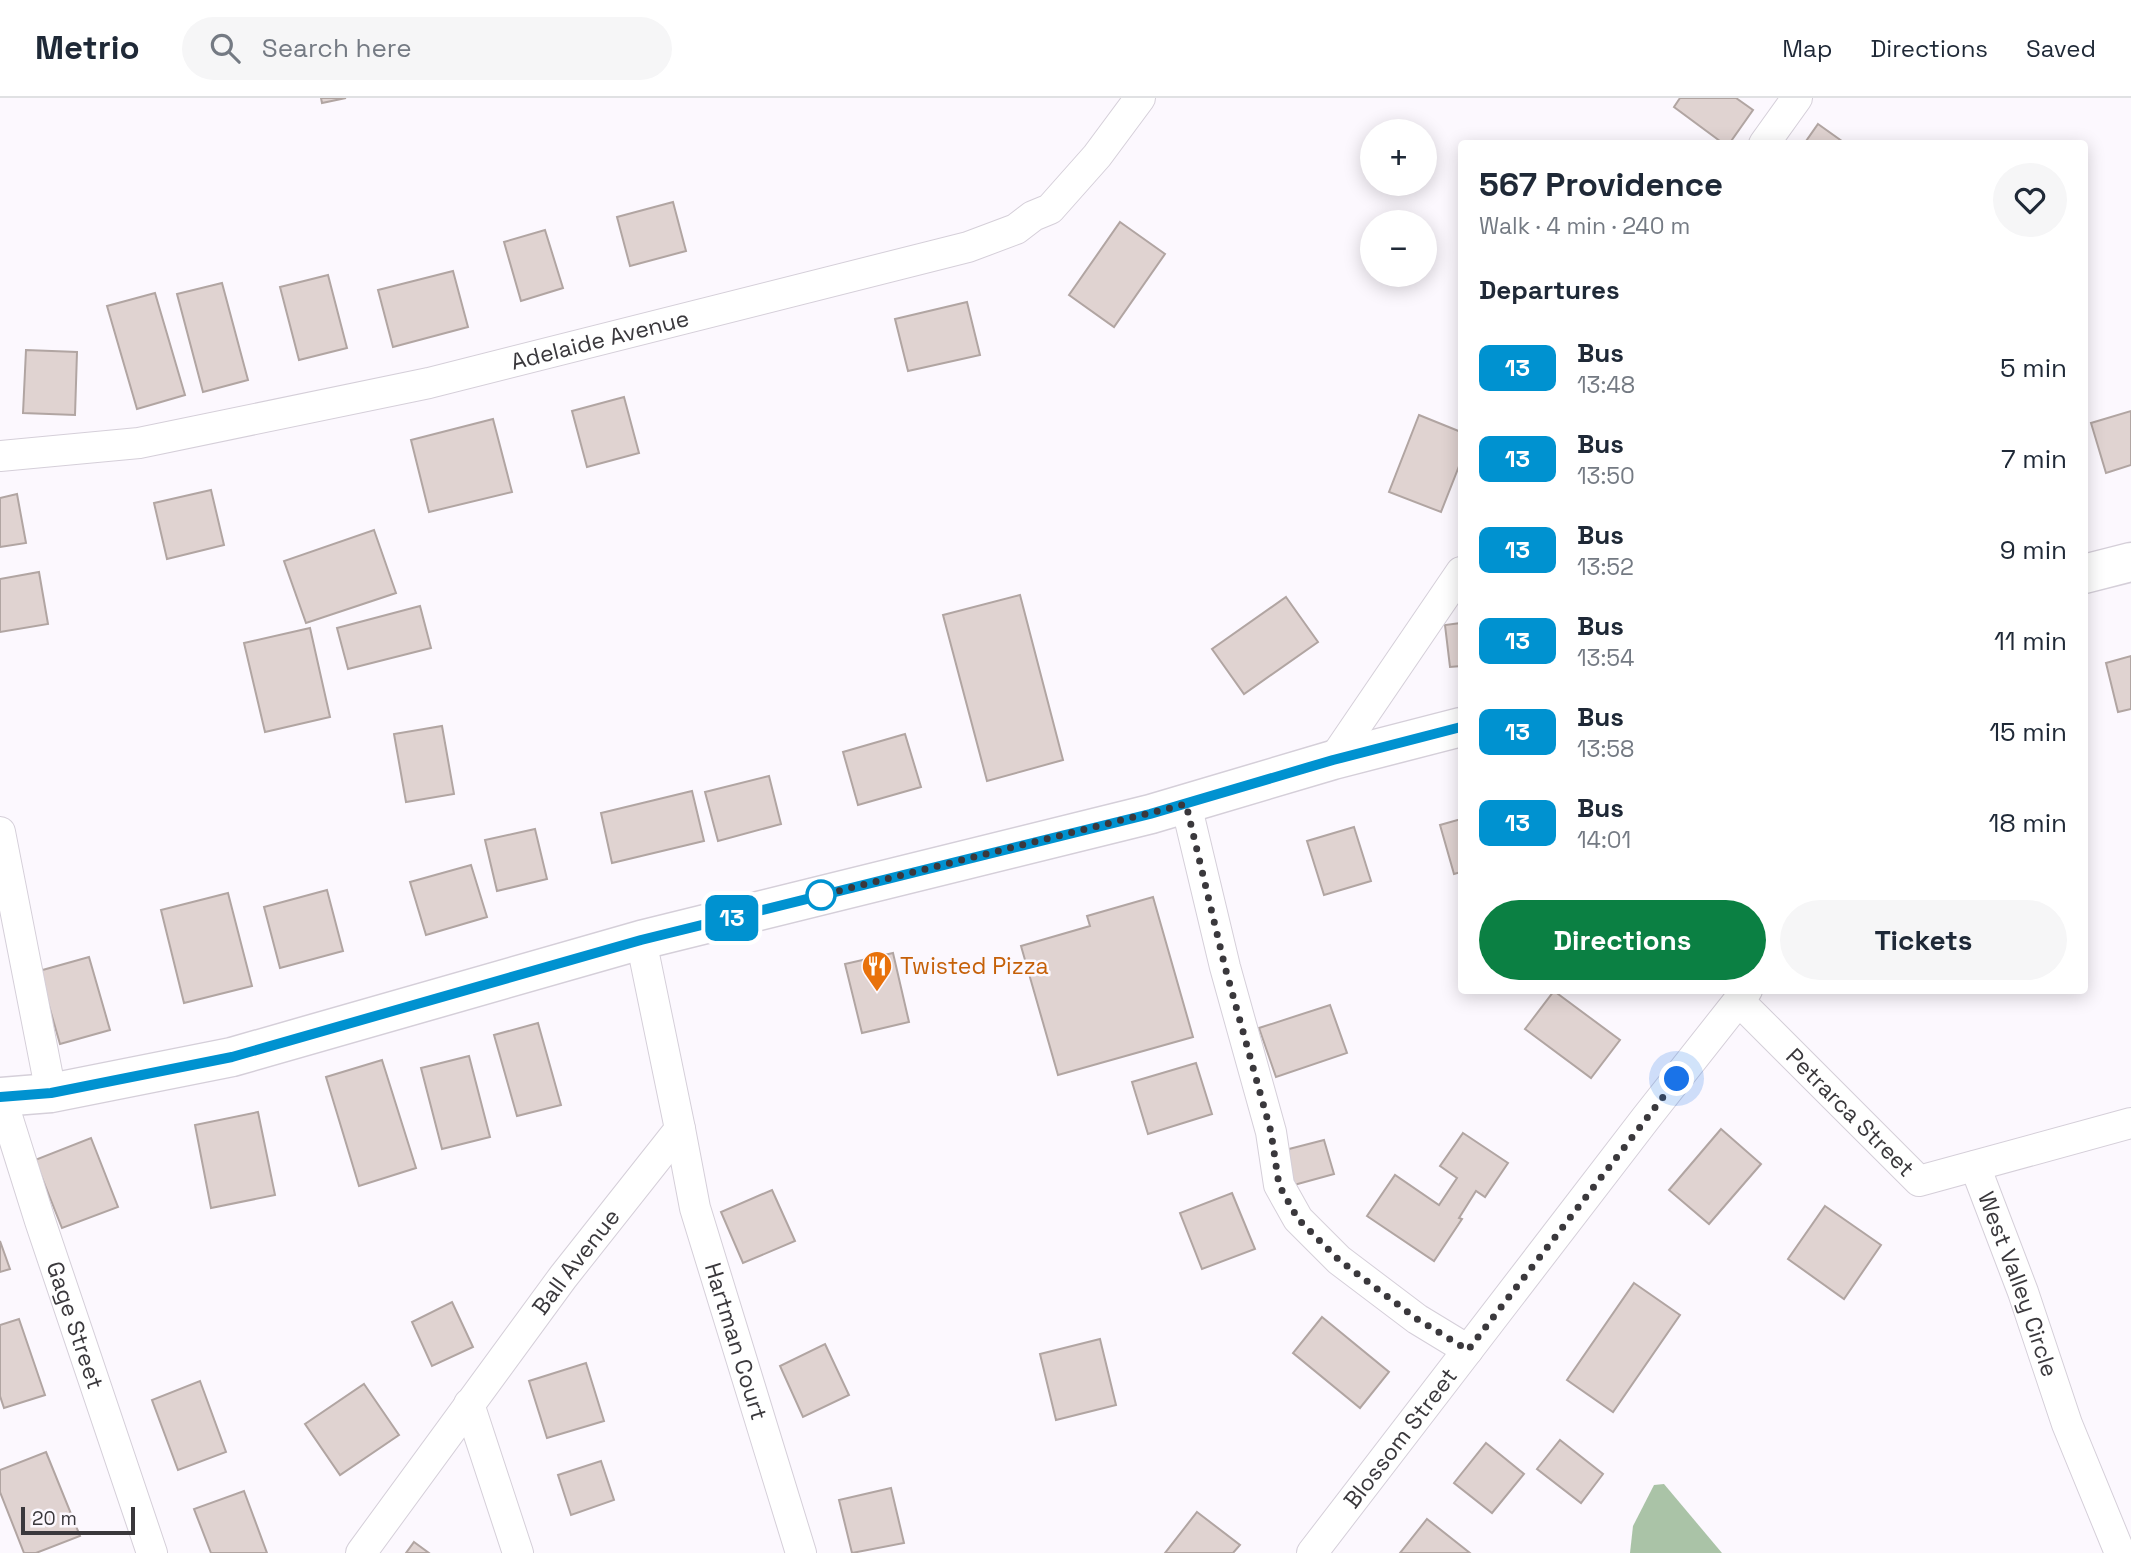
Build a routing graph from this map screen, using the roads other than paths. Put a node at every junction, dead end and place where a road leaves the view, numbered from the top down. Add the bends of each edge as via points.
1 (1140, 98) edge
2 (1797, 98) edge
3 (1766, 140) edge
4 (0, 456) edge
5 (2131, 562) edge
6 (2088, 573) edge
7 (1458, 576) edge
8 (1458, 728) edge
9 (1333, 760) junction
10 (1186, 804) junction
11 (0, 832) edge
12 (641, 940) junction
13 (1744, 996) edge
14 (51, 1093) junction
15 (1, 1097) edge
16 (2131, 1123) edge
17 (680, 1129) junction
18 (1975, 1166) junction
19 (1468, 1350) junction
20 (469, 1404) junction
21 (152, 1553) edge
22 (361, 1553) edge
23 (518, 1553) edge
24 (801, 1553) edge
25 (1312, 1553) edge
26 (2120, 1553) edge

1 - 4 street, Adelaide Avenue via 1050,209 1016,229 968,247 429,383 139,443
2 - 3 street
5 - 6 main road
7 - 9 street
8 - 9 main road
9 - 10 main road
10 - 12 main road
10 - 19 street via 1271,1132 1279,1185 1298,1219 1339,1260 1417,1319
11 - 14 street
12 - 14 main road via 232,1057
12 - 17 street
13 - 18 street, Petrarca Street via 1919,1181
13 - 19 street, Blossom Street
14 - 15 main road
15 - 21 street, Gage Street
16 - 18 street, West Valley Circle
17 - 20 street, Ball Avenue
17 - 24 street, Hartman Court via 695,1208
18 - 26 street, West Valley Circle via 2067,1424
19 - 25 street, Blossom Street
20 - 22 street, Ball Avenue
20 - 23 street

